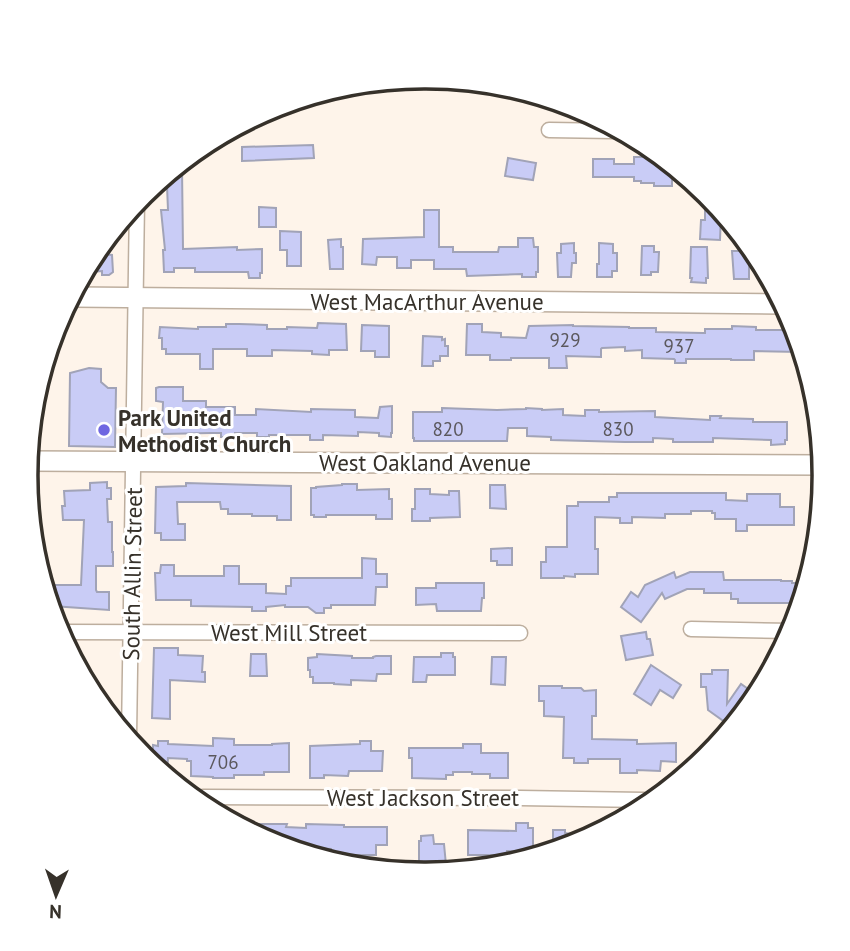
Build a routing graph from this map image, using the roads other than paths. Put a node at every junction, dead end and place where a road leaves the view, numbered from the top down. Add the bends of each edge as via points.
1 (549, 130) dead end
2 (599, 131) edge
3 (137, 218) edge
4 (82, 297) edge
5 (136, 298) junction
6 (771, 304) edge
7 (39, 461) edge
8 (134, 461) junction
9 (812, 465) edge
10 (691, 629) dead end
11 (131, 631) junction
12 (779, 631) edge
13 (72, 632) edge
14 (520, 633) dead end
15 (129, 724) edge
16 (210, 797) edge
17 (635, 800) edge

1 - 2 street
3 - 5 street, South Allin Street
4 - 5 main road, West MacArthur Avenue
5 - 6 main road, West MacArthur Avenue
5 - 8 street, South Allin Street
7 - 8 main road, West Oakland Avenue
8 - 9 main road, West Oakland Avenue
8 - 11 street, South Allin Street
10 - 12 street
11 - 13 street, West Mill Street
11 - 14 street, West Mill Street
11 - 15 street, South Allin Street
16 - 17 street, West Jackson Street

